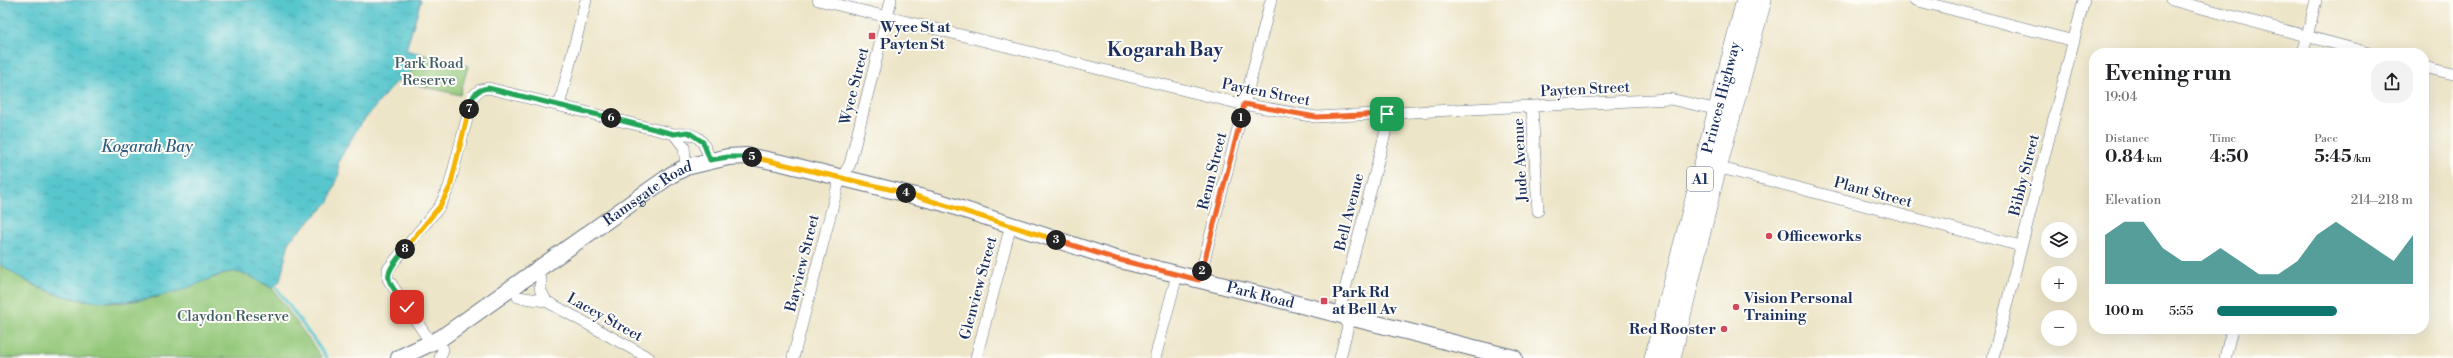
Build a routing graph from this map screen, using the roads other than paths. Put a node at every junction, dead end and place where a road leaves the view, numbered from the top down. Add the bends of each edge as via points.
1 (586, 0) edge
2 (818, 0) edge
3 (891, 0) edge
4 (1271, 0) edge
5 (1746, 0) edge
6 (1762, 0) edge
7 (1915, 0) edge
8 (2084, 0) edge
9 (2172, 0) edge
10 (2316, 0) edge
11 (887, 17) junction
12 (2307, 37) junction
13 (2074, 41) junction
14 (2304, 48) edge
15 (2350, 48) edge
16 (2429, 68) edge
17 (2453, 74) edge
18 (1244, 104) junction
19 (559, 106) junction
20 (1532, 107) junction
21 (1719, 110) junction
22 (1387, 114) junction
23 (674, 134) junction
24 (710, 160) junction
25 (686, 167) junction
26 (1717, 167) junction
27 (842, 177) junction
28 (1538, 211) dead end
29 (1011, 225) junction
30 (2021, 246) junction
31 (1177, 275) junction
32 (541, 280) junction
33 (1199, 280) junction
34 (518, 297) junction
35 (546, 302) junction
36 (1345, 316) junction
37 (2231, 334) edge
38 (438, 350) edge
39 (1506, 357) edge
40 (399, 358) edge
41 (424, 358) edge
42 (649, 358) edge
43 (793, 358) edge
44 (976, 358) edge
45 (1156, 358) edge
46 (1340, 358) edge
47 (1654, 358) edge
48 (1671, 358) edge
49 (1993, 358) edge
50 (2225, 358) edge

1 - 19 street
2 - 11 street, Payten Street
3 - 11 street, Wyee Street
4 - 18 street, Renn Street
5 - 21 highway, Princes Highway / A1
6 - 26 highway, Princes Highway / A1
7 - 13 street
8 - 13 street, Bibby Street
9 - 12 street
10 - 12 street
11 - 18 street, Payten Street
11 - 27 street, Wyee Street via 850,164
12 - 14 street
12 - 15 street
13 - 30 street, Bibby Street
16 - 17 street
18 - 22 street, Payten Street via 1316,117
18 - 33 street, Renn Street
19 - 23 street
19 - 38 street via 488,88 473,96 450,187 440,206 388,269 388,279
20 - 21 street, Payten Street via 1670,100
20 - 22 street, Payten Street
20 - 28 street, Jude Avenue
21 - 47 highway, Princes Highway / A1
22 - 36 street, Bell Avenue via 1385,134 1341,305
23 - 24 street via 688,132 696,136 703,142
23 - 25 street via 684,147
24 - 25 main road, Ramsgate Road
24 - 27 main road, Park Road via 747,156
24 - 32 main road, Ramsgate Road
25 - 38 main road, Ramsgate Road via 671,175
26 - 30 street, Plant Street
26 - 48 highway, Princes Highway / A1
27 - 29 main road, Park Road via 933,200
27 - 43 street, Bayview Street
29 - 31 main road, Park Road via 1116,259
29 - 44 street, Glenview Street
30 - 49 street, Bibby Street
31 - 33 main road, Park Road
31 - 45 street
32 - 34 main road, Ramsgate Road
32 - 35 street, Lacey Street via 540,289
33 - 36 main road, Park Road
34 - 35 street, Lacey Street
34 - 38 main road, Ramsgate Road
35 - 42 street, Lacey Street
36 - 39 main road, Park Road
36 - 46 street, Bell Avenue via 1348,326
37 - 50 street
38 - 40 main road, Ramsgate Road
38 - 41 main road, Ramsgate Road

